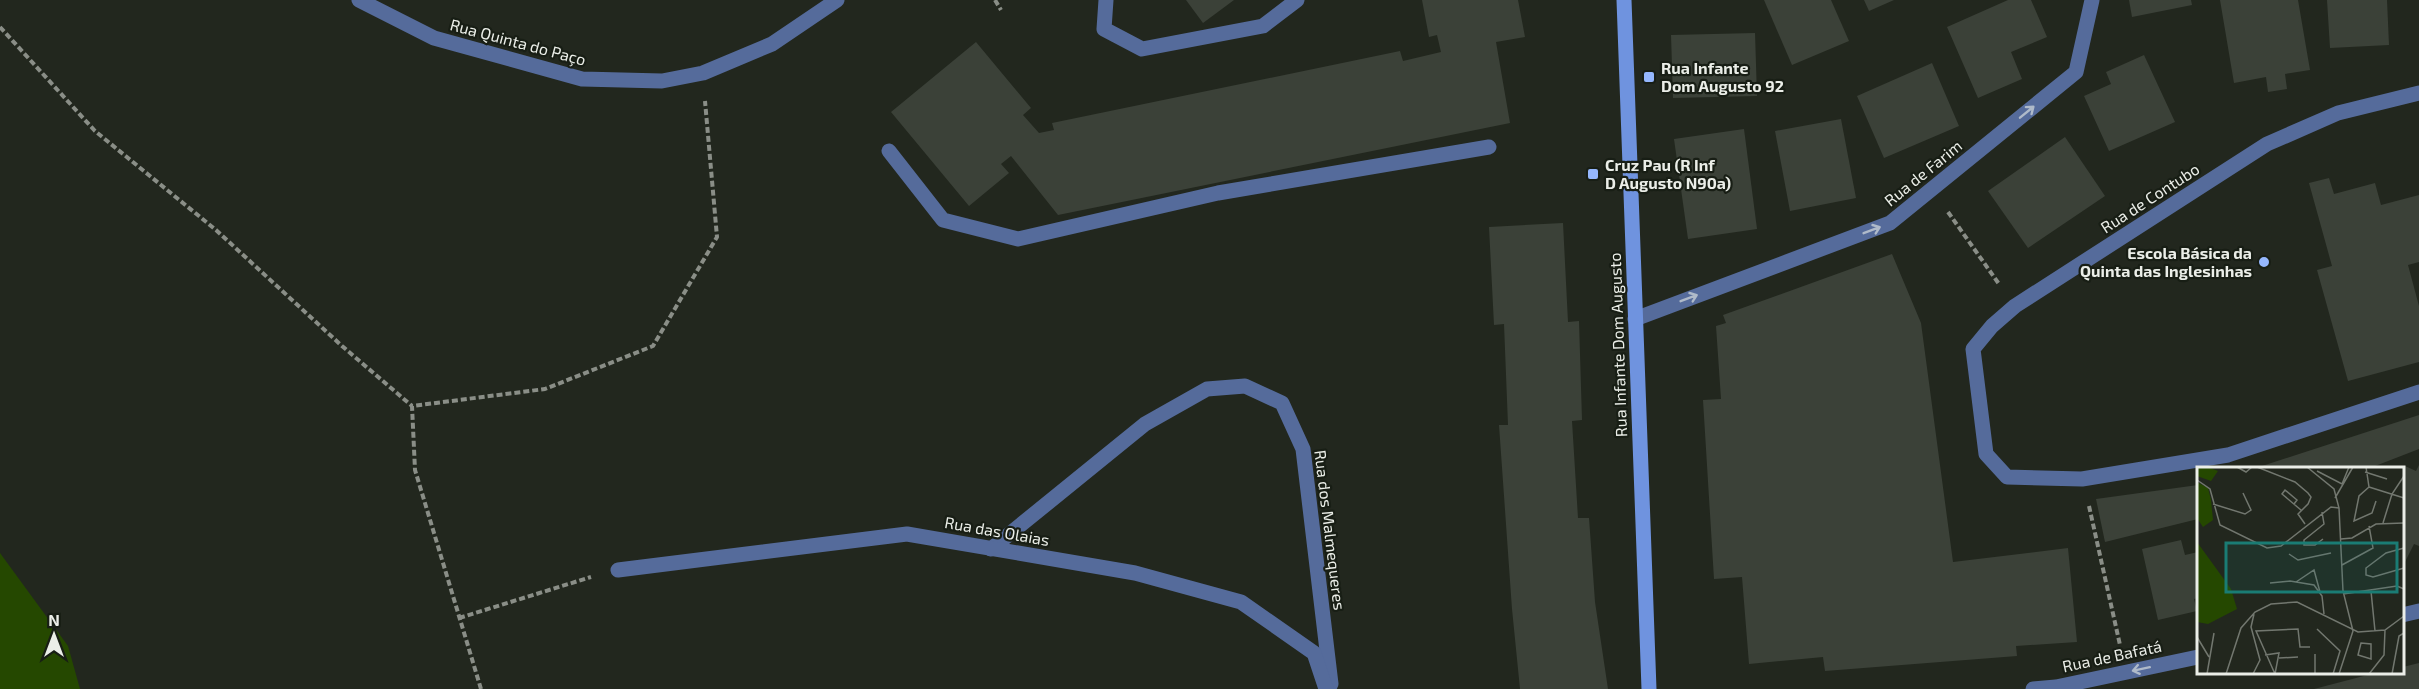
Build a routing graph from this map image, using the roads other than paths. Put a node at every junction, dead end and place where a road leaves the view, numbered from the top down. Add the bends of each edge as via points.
1 (359, 0) edge
2 (837, 0) edge
3 (1106, 0) edge
4 (1297, 0) edge
5 (1624, 0) edge
6 (2092, 0) edge
7 (2419, 93) edge
8 (1489, 147) dead end
9 (889, 151) dead end
10 (1635, 319) junction
11 (2419, 392) edge
12 (991, 549) junction
13 (618, 570) road end
14 (2419, 611) edge
15 (2404, 615) edge
16 (2197, 657) edge
17 (2056, 688) edge
18 (1326, 689) edge
19 (1332, 689) edge
20 (1649, 689) edge
21 (2033, 689) edge

1 - 2 street, Rua Quinta do Paço via 434,38 582,79 662,81 703,73 772,44
3 - 4 street via 1104,29 1142,49 1263,26
5 - 10 main road, Rua Infante Dom Augusto
10 -> 6 street, Rua de Farim via 1890,223 2076,72
7 - 11 street, Rua de Contubo via 2338,113 2267,144 2015,306 1973,349 1986,454 2007,477 2082,479 2228,455
8 - 9 street via 1218,193 1018,239 943,220
10 - 20 main road, Rua Infante Dom Augusto
12 - 13 street, Rua das Olaias via 907,534
12 - 18 street, Rua das Olaias via 1135,573 1241,602 1314,653
12 - 19 street, Rua dos Malmequeres via 1145,424 1207,389 1245,386 1282,403 1303,449
14 - 15 street
16 -> 17 street, Rua de Bafatá
17 - 21 street, Rua de Bafatá

